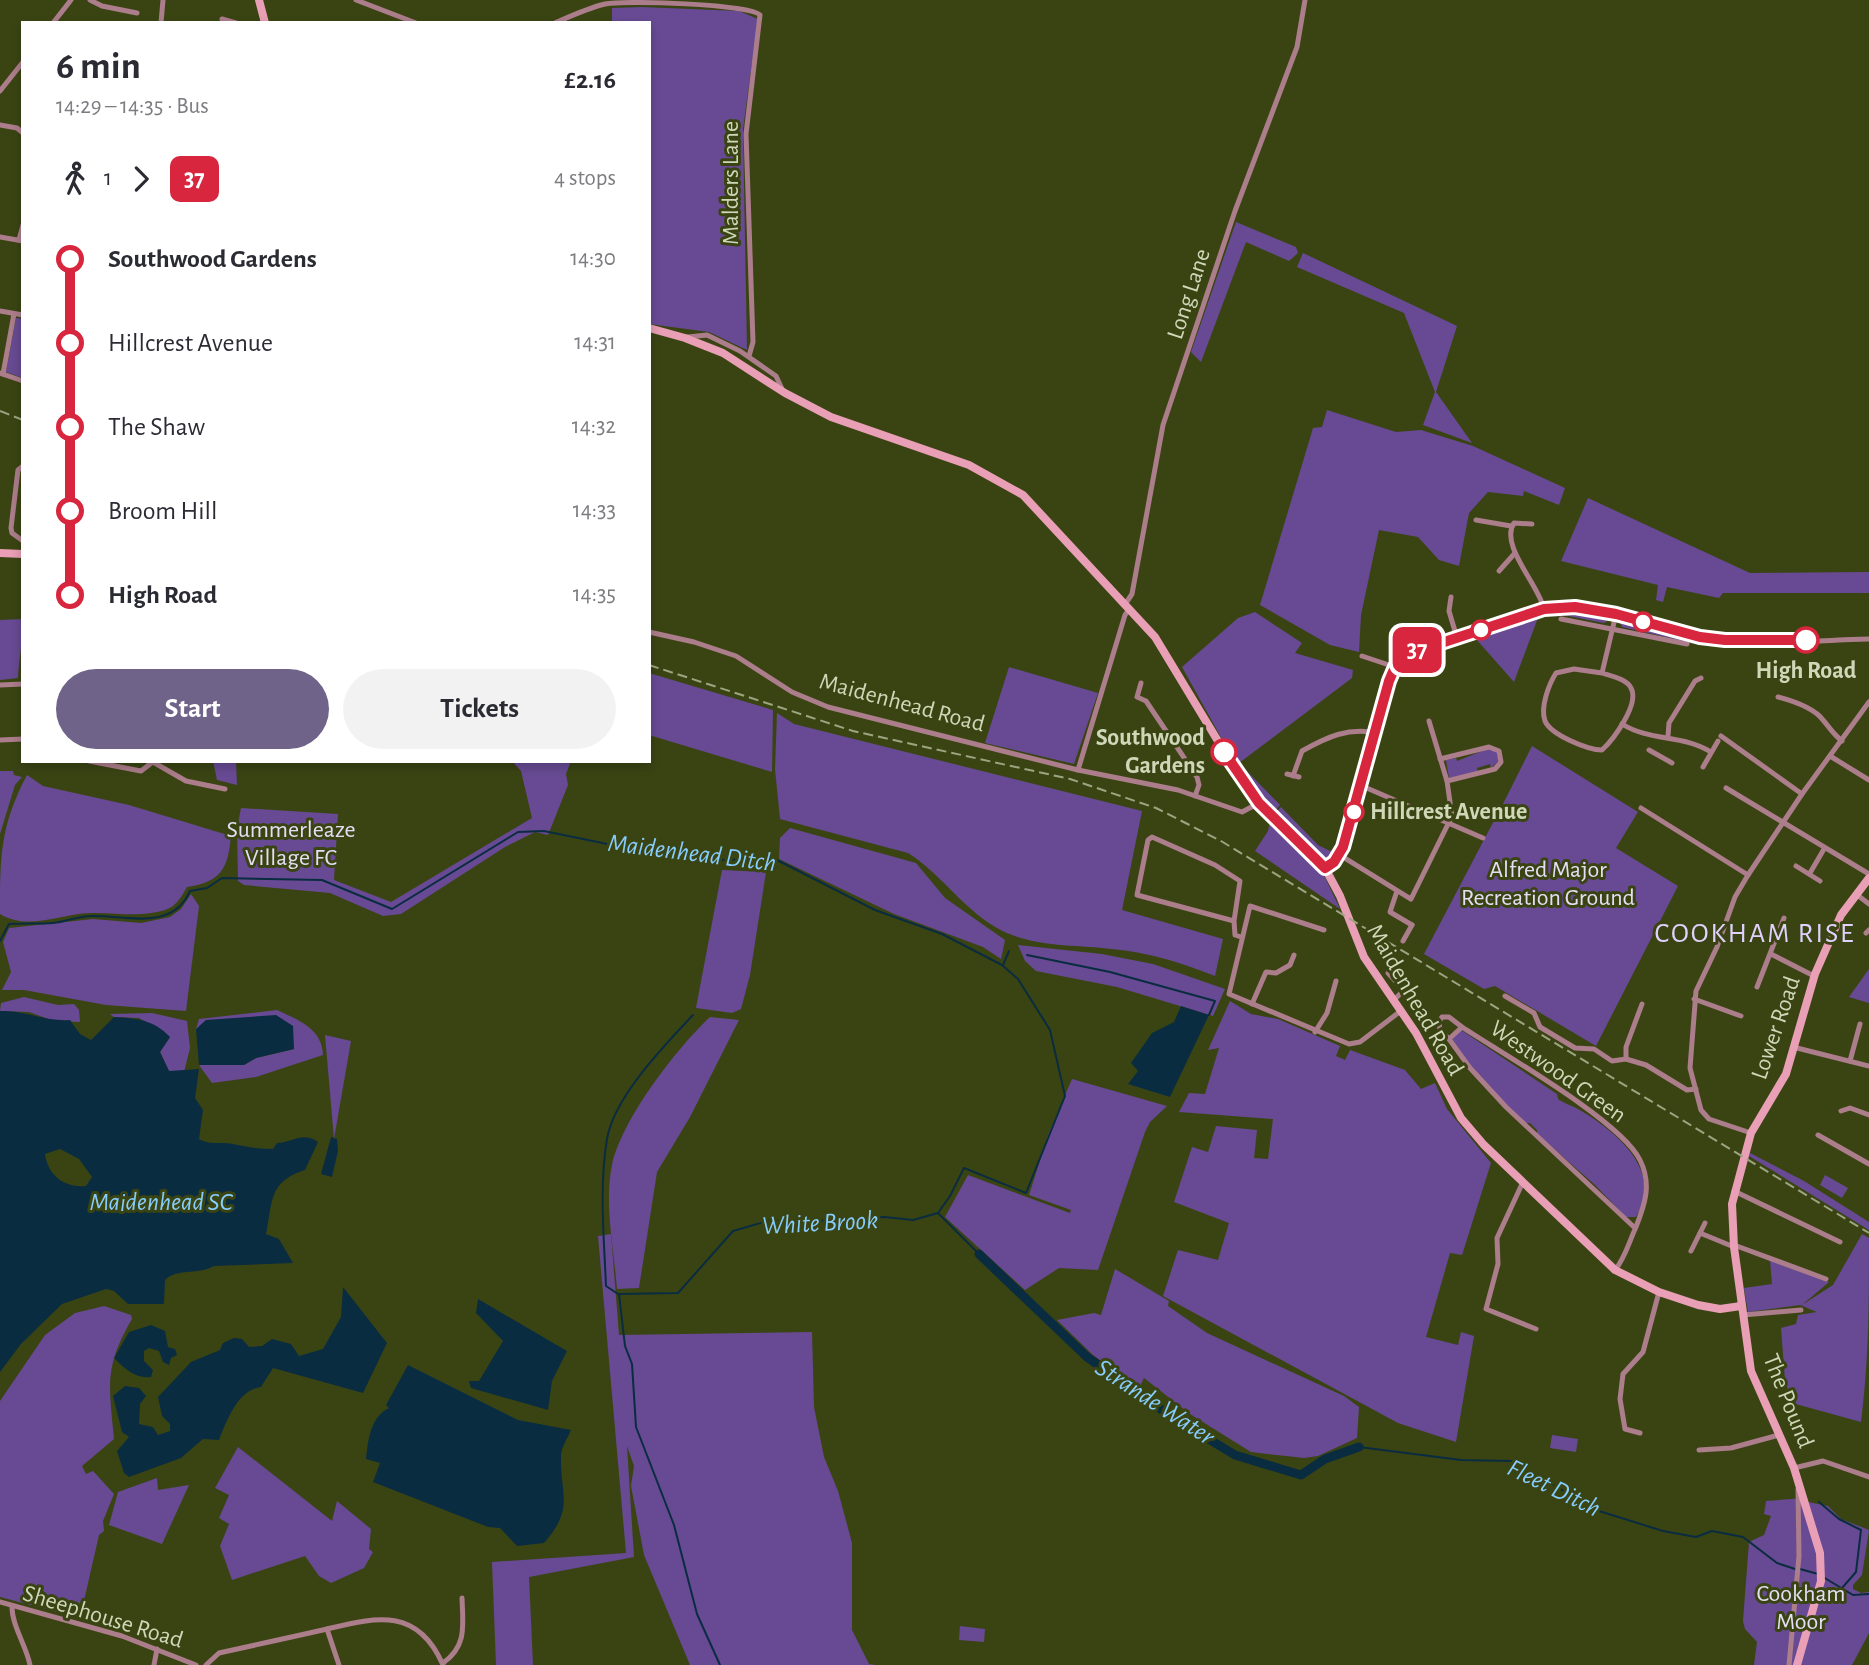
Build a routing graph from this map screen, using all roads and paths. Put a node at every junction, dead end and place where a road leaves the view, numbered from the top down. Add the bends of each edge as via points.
1 (71, 0) edge
2 (90, 0) edge
3 (119, 0) edge
4 (163, 0) edge
5 (259, 0) edge
6 (356, 0) edge
7 (1305, 0) edge
8 (117, 10) junction
9 (137, 13) dead end
10 (222, 19) dead end
11 (55, 21) edge
12 (160, 21) edge
13 (229, 21) edge
14 (264, 21) edge
15 (411, 21) edge
16 (560, 21) edge
17 (21, 65) edge
18 (0, 91) edge
19 (0, 125) edge
20 (21, 131) edge
21 (0, 237) edge
22 (21, 241) edge
23 (0, 311) edge
24 (14, 314) junction
25 (21, 316) edge
26 (651, 329) edge
27 (685, 338) junction
28 (749, 356) junction
29 (1, 373) edge
30 (21, 380) edge
31 (785, 394) junction
32 (21, 468) edge
33 (1476, 520) dead end
34 (1532, 524) dead end
35 (1511, 526) junction
36 (21, 540) edge
37 (0, 553) edge
38 (1515, 553) junction
39 (21, 554) edge
40 (1499, 570) dead end
41 (1451, 597) dead end
42 (1128, 606) junction
43 (1544, 609) junction
44 (1616, 614) junction
45 (1561, 619) dead end
46 (1612, 629) junction
47 (651, 632) edge
48 (1457, 638) junction
49 (1869, 639) edge
50 (1687, 644) dead end
51 (1362, 656) dead end
52 (1395, 667) junction
53 (1602, 673) junction
54 (1701, 677) dead end
55 (1141, 683) dead end
56 (21, 684) edge
57 (0, 685) edge
58 (1778, 697) dead end
59 (1869, 702) edge
60 (1429, 721) dead end
61 (1622, 724) junction
62 (1377, 733) junction
63 (1668, 736) junction
64 (1657, 738) junction
65 (21, 739) edge
66 (0, 740) edge
67 (1842, 741) junction
68 (1711, 752) junction
69 (1830, 756) junction
70 (1440, 759) junction
71 (105, 763) edge
72 (152, 763) edge
73 (155, 763) edge
74 (1672, 763) dead end
75 (1703, 767) dead end
76 (1078, 770) junction
77 (1293, 776) dead end
78 (1869, 780) edge
79 (1447, 781) junction
80 (1362, 786) junction
81 (1726, 788) dead end
82 (225, 789) dead end
83 (1802, 794) junction
84 (1195, 796) junction
85 (1259, 803) junction
86 (1641, 808) dead end
87 (1449, 822) junction
88 (1782, 823) junction
89 (1483, 838) dead end
90 (1824, 849) junction
91 (1340, 855) junction
92 (1796, 866) dead end
93 (1325, 868) junction
94 (1810, 873) junction
95 (1748, 875) junction
96 (1869, 876) edge
97 (1820, 881) dead end
98 (1397, 891) junction
99 (1856, 894) junction
100 (1869, 904) edge
101 (1234, 921) junction
102 (1785, 921) dead end
103 (1324, 930) dead end
104 (1241, 937) junction
105 (1403, 941) dead end
106 (1771, 954) junction
107 (1294, 955) dead end
108 (1391, 974) dead end
109 (1814, 976) junction
110 (1336, 981) dead end
111 (1756, 984) dead end
112 (1395, 999) junction
113 (1508, 999) dead end
114 (1694, 999) junction
115 (1252, 1004) junction
116 (1642, 1004) dead end
117 (1402, 1010) junction
118 (1741, 1016) dead end
119 (1860, 1024) dead end
120 (1462, 1027) junction
121 (1315, 1031) junction
122 (1449, 1039) junction
123 (1793, 1047) junction
124 (1626, 1059) junction
125 (1850, 1061) junction
126 (1869, 1066) edge
127 (1696, 1089) junction
128 (1841, 1111) dead end
129 (1869, 1115) edge
130 (1751, 1133) junction
131 (1818, 1135) dead end
132 (1869, 1164) edge
133 (1521, 1184) junction
134 (1734, 1191) junction
135 (1705, 1223) dead end
136 (1635, 1228) junction
137 (1700, 1233) junction
138 (1840, 1242) dead end
139 (1734, 1246) junction
140 (1691, 1251) dead end
141 (1615, 1270) junction
142 (1826, 1279) dead end
143 (1660, 1292) junction
144 (1742, 1310) junction
145 (1801, 1310) dead end
146 (1536, 1329) dead end
147 (1640, 1433) dead end
148 (1779, 1435) junction
149 (1699, 1450) dead end
150 (1794, 1468) junction
151 (1869, 1477) edge
152 (1798, 1489) junction
153 (462, 1598) dead end
154 (0, 1602) edge
155 (12, 1607) junction
156 (327, 1629) junction
157 (157, 1649) junction
158 (443, 1664) edge
159 (30, 1665) edge
160 (153, 1665) edge
161 (196, 1665) edge
162 (206, 1665) edge
163 (339, 1665) edge
164 (1789, 1665) edge
165 (1797, 1665) edge

1 - 11 street
2 - 8 street
3 - 8 street
4 - 12 street
5 - 14 main road
6 - 15 street
7 - 42 street, Long Lane via 1297,47 1235,211 1163,425
8 - 9 street
10 - 13 street
16 - 28 street, Malders Lane via 607,3 677,3 758,11 746,134
17 - 18 street
19 - 20 street
21 - 22 street
23 - 24 street
24 - 25 street
24 - 29 street
26 - 27 main road
27 - 28 street via 707,335
27 - 31 main road via 723,353
28 - 31 street via 776,376
29 - 30 street
31 - 42 main road via 831,417 969,465 1023,495
32 - 36 street via 11,527
33 - 35 street
34 - 35 street
35 - 38 street
37 - 39 main road
38 - 40 street
38 - 43 street
41 - 48 street via 1449,611
42 - 76 street, Long Lane
42 - 85 main road via 1155,637
43 - 44 street via 1575,607
43 - 48 street
44 - 46 street
44 - 49 street via 1725,640
45 - 46 street
46 - 50 street
46 - 53 street
47 - 76 street, Maidenhead Road via 736,656 792,692 828,707
48 - 52 street via 1414,652
51 - 52 street
52 - 62 street
53 - 61 street via 1631,687 1633,696
53 - 61 street via 1574,669 1556,673 1549,684 1545,721 1582,747 1602,750
54 - 63 street via 1670,723
55 - 84 street via 1136,701 1146,701 1197,776
56 - 57 street
58 - 67 street via 1795,701 1822,718
59 - 67 street
60 - 70 street
61 - 64 street
62 - 77 street via 1333,734 1303,751
62 - 80 street
63 - 64 street
63 - 68 street
64 - 74 street via 1651,752
65 - 66 street
67 - 69 street
68 - 75 street
68 - 83 street via 1720,738
69 - 78 street
69 - 83 street
70 - 79 street
70 - 79 street via 1489,747 1501,755 1495,769
71 - 72 street via 141,771
73 - 82 street via 186,781
76 - 84 street, Maidenhead Road
79 - 87 street via 1452,808
80 - 87 street
80 - 91 street
81 - 88 street
83 - 88 street
84 - 85 street, Maidenhead Road via 1242,812
85 - 93 main road, Maidenhead Road
86 - 95 street
87 - 89 street
87 - 98 street via 1411,899
88 - 90 street
88 - 95 street
90 - 94 street
90 - 96 street
91 - 93 street
91 - 98 street
92 - 94 street
93 - 112 main road, Maidenhead Road via 1364,957
94 - 97 street
95 - 114 street
96 - 99 main road, Lower Road
98 - 105 street via 1390,912 1413,924
99 - 100 street
99 - 109 main road, Lower Road via 1841,915
101 - 101 street via 1137,895 1148,840 1152,837 1237,878
101 - 104 street via 1235,935
102 - 106 street
103 - 104 street via 1250,905
104 - 115 street via 1229,994
106 - 109 street
106 - 111 street
107 - 115 street via 1290,965 1276,973 1266,972
108 - 112 street via 1402,988
109 - 123 main road, Lower Road
110 - 121 street via 1337,990
112 - 117 main road, Maidenhead Road
113 - 124 street via 1534,1013 1539,1027 1575,1048 1594,1049 1612,1060
114 - 118 street
114 - 127 street via 1690,1068
115 - 121 street
116 - 124 street
117 - 121 street via 1360,1042 1340,1042
117 - 133 main road, Maidenhead Road via 1461,1118
119 - 125 street
120 - 122 street, Westwood Green
120 - 122 street, Westwood Green via 1442,1017 1440,1030
120 - 136 street, Westwood Green via 1622,1136 1640,1160 1647,1184
122 - 136 street, Westwood Green via 1506,1107
123 - 125 street
123 - 130 main road, Lower Road via 1780,1086
124 - 127 street via 1646,1065 1687,1090
125 - 126 street
127 - 130 street via 1703,1115
128 - 129 street via 1850,1108
130 - 134 main road, Lower Road
131 - 132 street
133 - 141 main road, Maidenhead Road
133 - 146 street via 1497,1238 1498,1264 1486,1309
134 - 138 street
134 - 139 main road, Lower Road
135 - 137 street
136 - 141 street, Westwood Green
137 - 139 street
137 - 140 street
139 - 142 street
139 - 144 main road, The Pound
141 - 143 main road, Maidenhead Road
143 - 144 main road, Maidenhead Road via 1711,1307
143 - 147 street via 1643,1352 1623,1374 1620,1399 1625,1429
144 - 145 street
144 - 148 main road, The Pound via 1751,1371
148 - 149 street via 1731,1448
148 - 150 main road, The Pound
150 - 151 street via 1823,1461
150 - 152 main road, The Pound
152 - 164 street via 1799,1556
152 - 165 main road, The Pound via 1818,1544 1821,1581
153 - 158 street via 462,1642
154 - 155 street, Sheephouse Road
155 - 157 street, Sheephouse Road via 105,1630
155 - 159 street
156 - 158 street via 362,1619 389,1619 416,1628 431,1642
156 - 162 street via 219,1653
156 - 163 street
157 - 160 street
157 - 161 street, Sheephouse Road

